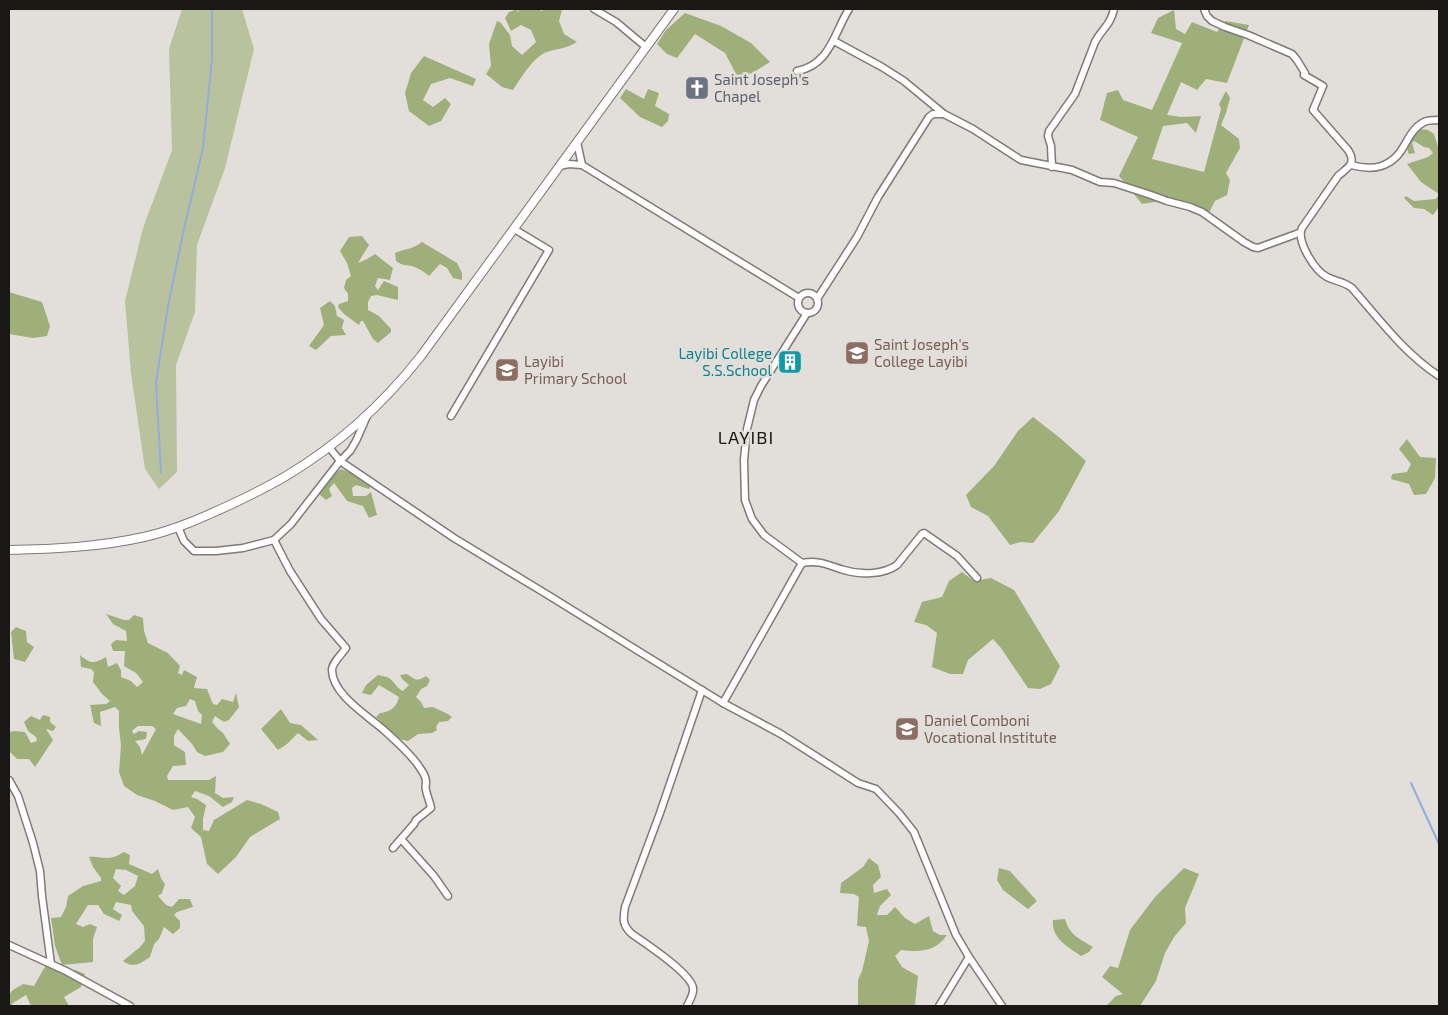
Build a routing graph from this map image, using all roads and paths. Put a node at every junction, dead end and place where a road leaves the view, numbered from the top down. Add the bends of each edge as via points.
1 (594, 9) edge
2 (674, 9) edge
3 (849, 9) edge
4 (1114, 9) edge
5 (1204, 9) edge
6 (834, 41) junction
7 (646, 48) junction
8 (797, 71) dead end
9 (944, 114) junction
10 (1439, 120) edge
11 (577, 142) junction
12 (582, 165) junction
13 (1351, 165) junction
14 (559, 166) junction
15 (1052, 167) junction
16 (514, 229) junction
17 (1299, 233) junction
18 (799, 298) junction
19 (817, 299) junction
20 (806, 313) junction
21 (1439, 376) edge
22 (368, 413) junction
23 (451, 416) dead end
24 (329, 446) junction
25 (340, 461) junction
26 (178, 527) junction
27 (274, 540) junction
28 (9, 550) edge
29 (802, 563) junction
30 (977, 578) dead end
31 (702, 690) junction
32 (723, 703) junction
33 (9, 780) edge
34 (401, 839) junction
35 (393, 848) dead end
36 (448, 896) dead end
37 (9, 945) edge
38 (969, 957) junction
39 (51, 964) junction
40 (130, 1006) edge
41 (688, 1006) edge
42 (939, 1006) edge
43 (1002, 1006) edge

1 - 7 street via 616,22
2 - 7 street
3 - 6 street
4 - 15 street via 1110,22 1095,42 1075,94 1049,131
5 - 13 street via 1212,21 1292,54 1304,75 1323,86 1313,110 1348,150
6 - 8 street via 815,64
6 - 9 street via 882,67
7 - 11 street
9 - 15 street via 1022,160
9 - 19 street via 929,117
10 - 13 street via 1425,122 1415,128 1396,157 1385,164 1376,168
11 - 12 street
11 - 14 street
12 - 14 street
12 - 18 street
13 - 17 street via 1338,176
14 - 16 street
15 - 17 street via 1072,170 1100,182 1114,183 1196,209 1253,247
16 - 22 street via 402,380
16 - 23 street via 549,250
17 - 21 street via 1320,273 1352,288 1391,334
18 - 19 street via 806,293
18 - 20 street via 800,310
19 - 20 street via 814,311
20 - 29 street via 754,400 747,429 744,466 745,500 752,519 764,535
22 - 24 street
22 - 25 street via 356,441
24 - 25 street
24 - 26 street via 258,492
25 - 27 street via 291,524
25 - 31 street via 454,538
26 - 27 street via 184,541 194,551 243,548
26 - 28 street via 112,543 62,549
27 - 34 street via 320,619 346,648 333,664 337,687 412,758 423,774 432,808 416,820
29 - 30 street via 813,561 845,571 871,574 897,565 924,533 958,556
29 - 32 street
31 - 32 street
31 - 41 street via 623,918 626,929 691,982 693,992
32 - 38 street via 781,734 858,783 876,789 915,834 956,935
33 - 39 street via 18,796 40,871
34 - 35 street
34 - 36 street
37 - 39 street
38 - 42 street
38 - 43 street
39 - 40 street

